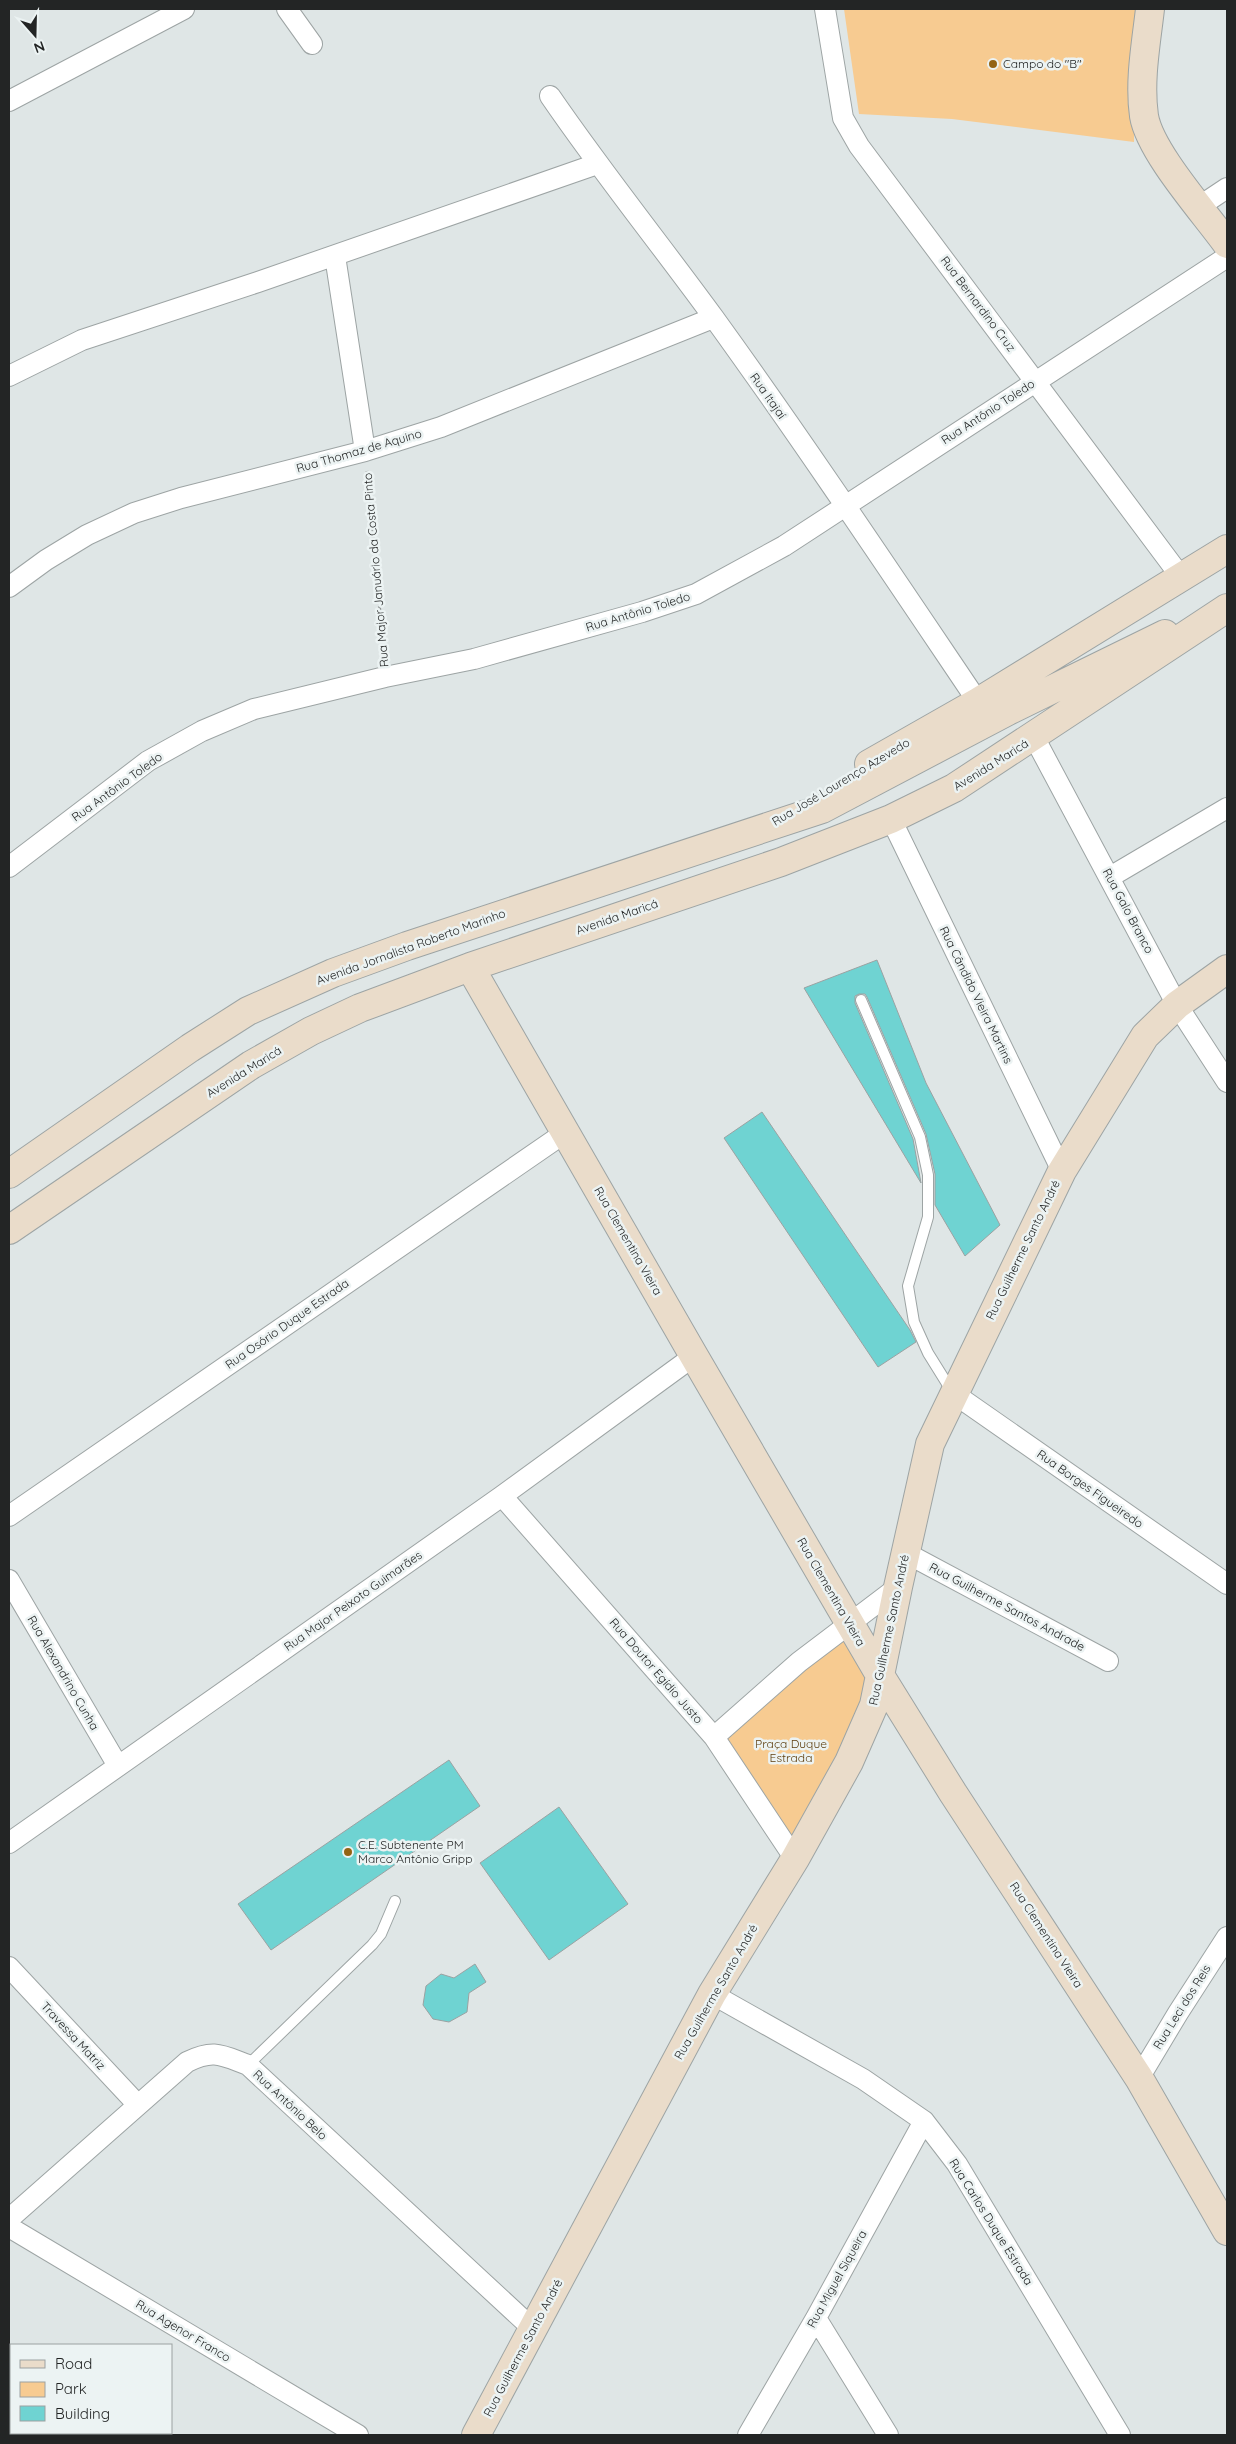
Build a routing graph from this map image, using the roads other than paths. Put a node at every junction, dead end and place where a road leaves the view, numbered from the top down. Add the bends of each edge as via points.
1 (184, 9) edge
2 (287, 9) edge
3 (825, 9) edge
4 (1150, 9) edge
5 (312, 44) dead end
6 (550, 96) dead end
7 (9, 100) edge
8 (597, 164) junction
9 (1227, 188) edge
10 (1200, 206) junction
11 (1227, 244) edge
12 (335, 256) junction
13 (1227, 257) edge
14 (714, 318) junction
15 (9, 376) edge
16 (1036, 381) junction
17 (366, 451) junction
18 (846, 506) junction
19 (1227, 549) edge
20 (1181, 577) junction
21 (9, 587) edge
22 (1227, 607) edge
23 (978, 702) junction
24 (1034, 737) junction
25 (1227, 808) edge
26 (891, 819) junction
27 (766, 827) junction
28 (9, 867) edge
29 (1110, 876) junction
30 (470, 966) junction
31 (1227, 969) edge
32 (861, 1000) dead end
33 (1177, 1005) junction
34 (1227, 1082) edge
35 (566, 1132) junction
36 (1062, 1171) junction
37 (9, 1174) edge
38 (9, 1230) edge
39 (694, 1356) junction
40 (953, 1393) junction
41 (502, 1496) junction
42 (9, 1516) edge
43 (906, 1553) junction
44 (9, 1580) edge
45 (1227, 1584) edge
46 (898, 1588) junction
47 (849, 1622) junction
48 (1108, 1661) dead end
49 (882, 1676) junction
50 (714, 1737) junction
51 (118, 1766) junction
52 (9, 1843) edge
53 (795, 1859) junction
54 (395, 1901) dead end
55 (1227, 1938) edge
56 (9, 1967) edge
57 (712, 1994) junction
58 (248, 2066) junction
59 (1139, 2078) junction
60 (138, 2104) junction
61 (924, 2121) junction
62 (9, 2219) edge
63 (9, 2227) edge
64 (1227, 2231) edge
65 (816, 2318) junction
66 (533, 2329) junction
67 (358, 2435) edge
68 (476, 2435) edge
69 (748, 2435) edge
70 (888, 2435) edge
71 (1120, 2435) edge

1 - 7 street
2 - 5 street
3 - 16 street, Rua Bernardino Cruz via 843,118 855,139
4 - 10 street via 1145,52 1144,117 1164,161
6 - 8 street, Rua Itajaí
8 - 12 street
8 - 14 street, Rua Itajaí
9 - 10 street
10 - 11 street
12 - 15 street via 82,340
12 - 17 street
13 - 16 street, Rua Antônio Toledo
14 - 17 street, Rua Thomaz de Aquino via 441,427
14 - 18 street, Rua Itajaí
16 - 18 street, Rua Antônio Toledo
16 - 20 street, Rua Bernardino Cruz
17 - 21 street, Rua Thomaz de Aquino via 134,513 87,535
18 - 23 street, Rua Itajaí
18 - 28 street, Rua Antônio Toledo via 784,546 696,594 474,659 254,709 202,730 148,762
19 - 20 street, Rua José Lourenço Azevedo
20 - 23 street, Rua José Lourenço Azevedo
22 - 24 street, Avenida Maricá
22 - 27 street, Rua José Lourenço Azevedo via 1118,655 822,809
23 - 27 street, Rua José Lourenço Azevedo
24 - 26 street, Avenida Maricá via 954,788
24 - 29 street, Rua Galo Branco
25 - 29 street
26 - 30 street, Avenida Maricá via 781,862
26 - 36 street, Rua Cândido Vieira Martins
27 - 37 street, Avenida Jornalista Roberto Marinho via 407,946 333,973 248,1011
29 - 33 street, Rua Galo Branco
30 - 35 street, Rua Clementina Vieira
30 - 38 street, Avenida Maricá via 360,1008 251,1065
31 - 33 street, Rua Guilherme Santo André
32 - 40 lane via 920,1137 928,1175 928,1217 908,1286 914,1322 928,1353
33 - 34 street, Rua Galo Branco
33 - 36 street, Rua Guilherme Santo André via 1145,1036
35 - 39 street, Rua Clementina Vieira
35 - 42 street, Rua Osório Duque Estrada
36 - 40 street, Rua Guilherme Santo André
39 - 41 street, Rua Major Peixoto Guimarães
39 - 47 street, Rua Clementina Vieira
40 - 43 street, Rua Guilherme Santo André via 930,1444
40 - 45 street, Rua Borges Figueiredo
41 - 50 street, Rua Doutor Egídio Justo
41 - 51 street, Rua Major Peixoto Guimarães
43 - 46 street, Rua Guilherme Santo André
43 - 48 street, Rua Guilherme Santos Andrade
44 - 51 street, Rua Alexandrino Cunha
46 - 47 street
46 - 49 street, Rua Guilherme Santo André
47 - 49 street, Rua Clementina Vieira
47 - 50 street
49 - 53 street, Rua Guilherme Santo André via 874,1705 849,1762
49 - 59 street, Rua Clementina Vieira via 953,1793
50 - 53 street, Rua Doutor Egídio Justo
51 - 52 street, Rua Major Peixoto Guimarães
53 - 57 street, Rua Guilherme Santo André
54 - 58 lane via 381,1934 372,1945
55 - 59 street, Rua Leci dos Reis
56 - 60 street, Travessa Matriz
57 - 61 street, Rua Carlos Duque Estrada via 863,2079
57 - 66 street, Rua Guilherme Santo André
58 - 60 street, Rua Antônio Belo via 217,2053 203,2054 187,2062
58 - 66 street, Rua Antônio Belo
59 - 64 street, Rua Clementina Vieira
60 - 62 street, Rua Antônio Belo
61 - 65 street, Rua Miguel Siqueira
61 - 71 street, Rua Carlos Duque Estrada via 957,2164
63 - 67 street, Rua Agenor Franco
65 - 69 street, Rua Miguel Siqueira
65 - 70 street
66 - 68 street, Rua Guilherme Santo André

